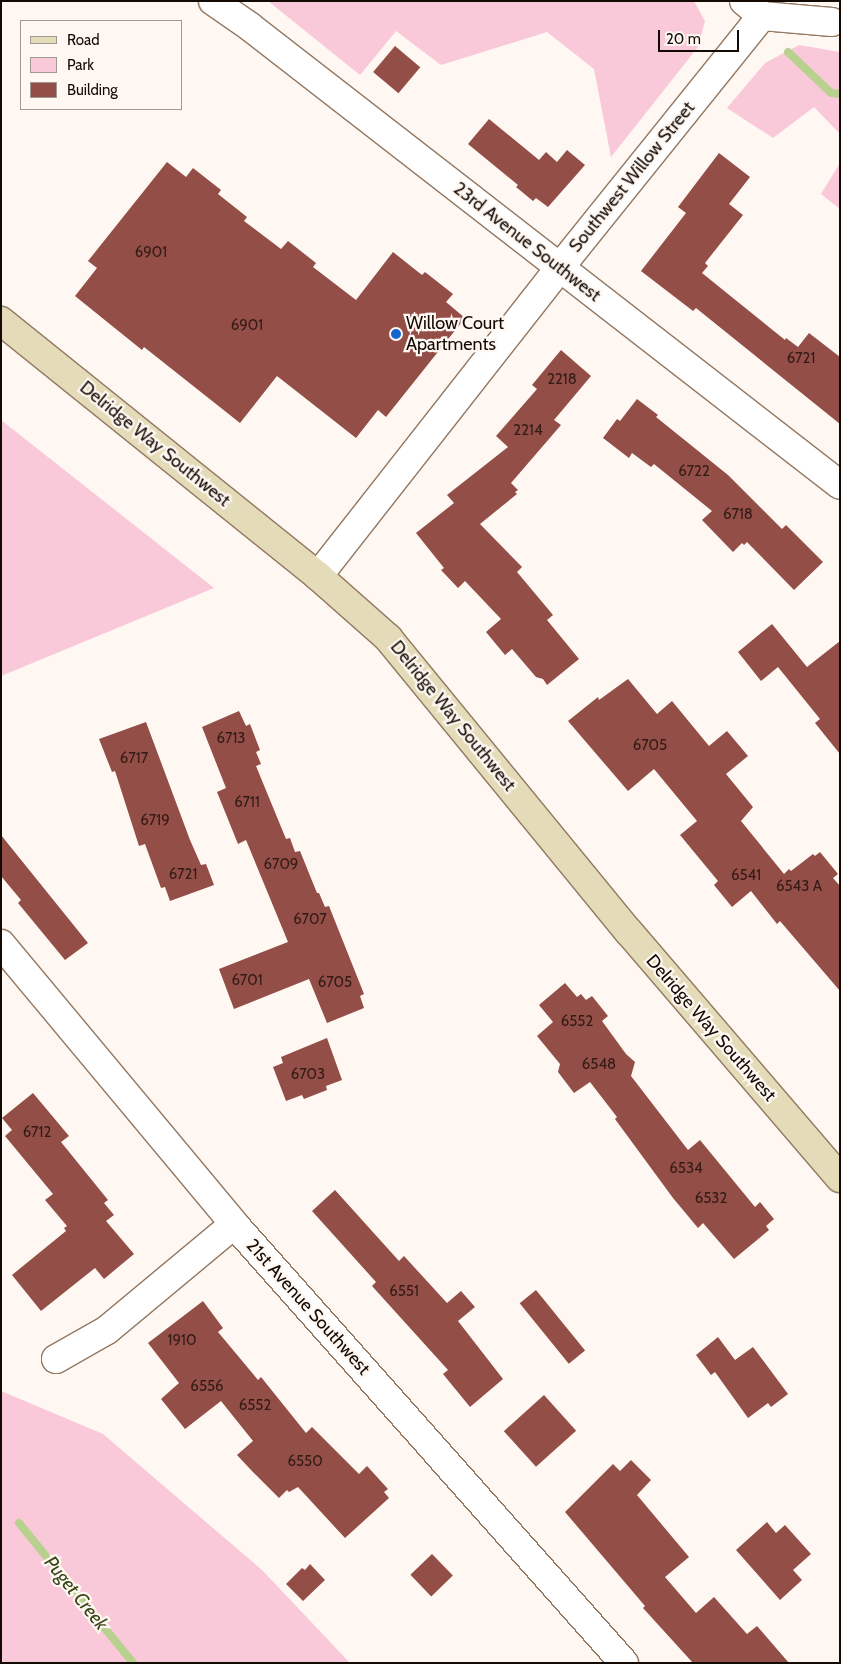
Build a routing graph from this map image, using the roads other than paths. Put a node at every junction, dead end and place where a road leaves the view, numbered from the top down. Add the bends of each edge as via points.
1 (213, 1) edge
2 (753, 8) edge
3 (832, 22) dead end
4 (560, 267) junction
5 (1, 321) edge
6 (840, 485) edge
7 (318, 576) junction
8 (1, 944) edge
9 (840, 1178) edge
10 (234, 1224) junction
11 (56, 1359) dead end
12 (624, 1663) edge

1 - 4 street, 23rd Avenue Southwest
2 - 3 street
2 - 4 street, Southwest Willow Street
4 - 6 street, 23rd Avenue Southwest
4 - 7 street, Southwest Willow Street
5 - 7 main road, Delridge Way Southwest
7 - 9 main road, Delridge Way Southwest via 388,638 629,932
8 - 10 street, 21st Avenue Southwest
10 - 11 street via 107,1330
10 - 12 street, 21st Avenue Southwest

